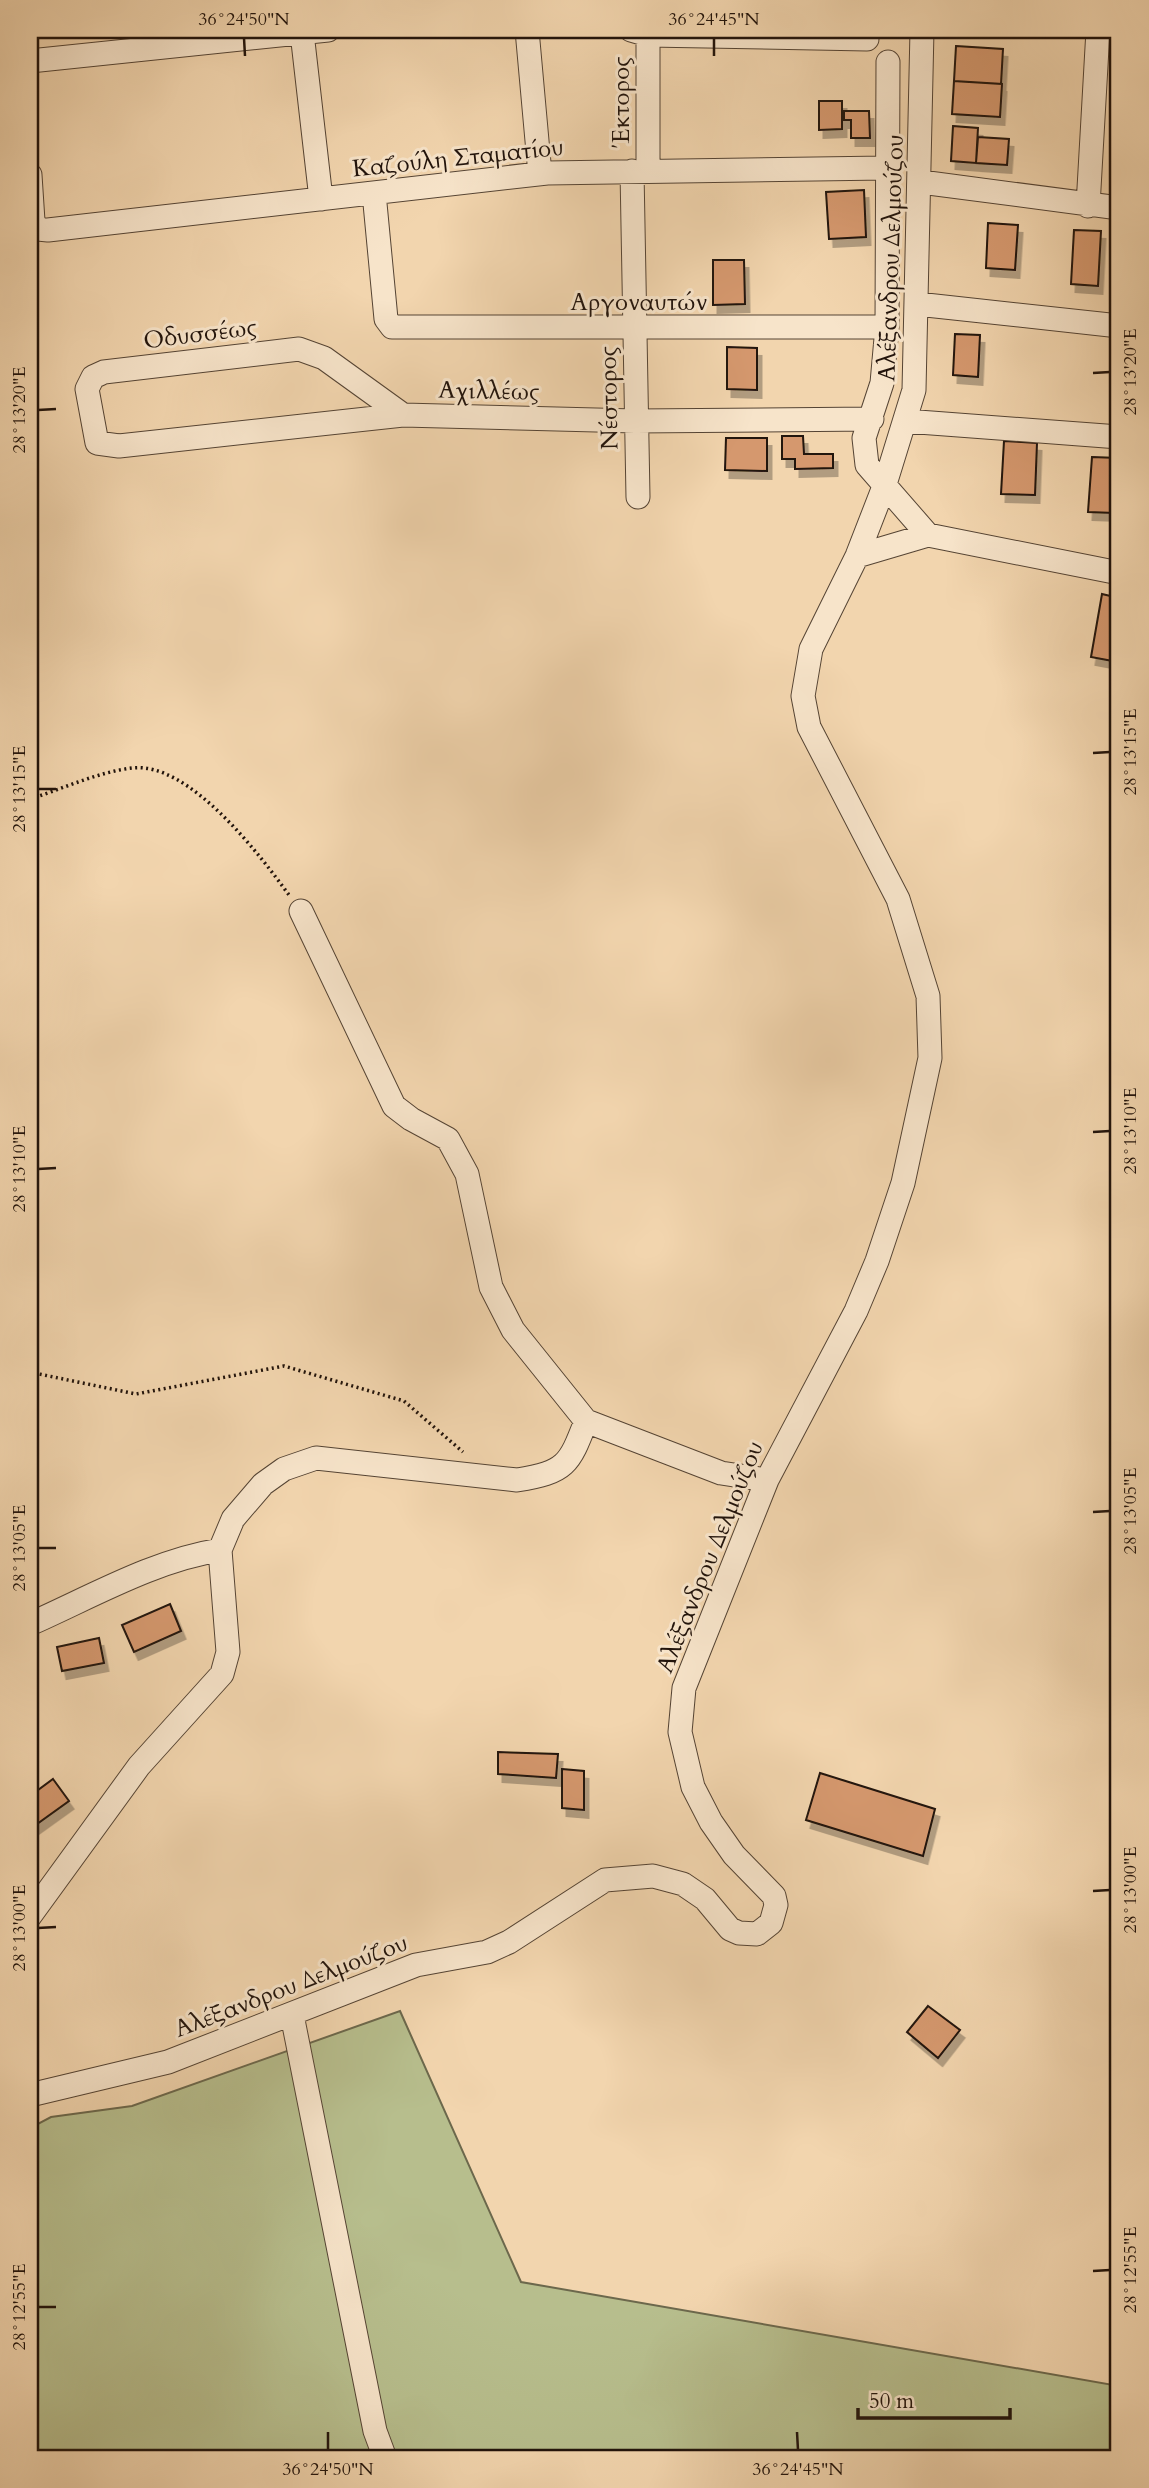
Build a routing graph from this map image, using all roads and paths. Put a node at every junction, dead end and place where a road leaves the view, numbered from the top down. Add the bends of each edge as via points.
1 (328, 30) edge
2 (527, 30) edge
3 (922, 30) edge
4 (1098, 30) edge
5 (639, 32) edge
6 (302, 33) junction
7 (873, 34) edge
8 (30, 61) edge
9 (888, 62) junction
10 (922, 98) junction
11 (885, 168) junction
12 (640, 170) junction
13 (540, 174) junction
14 (30, 175) edge
15 (921, 182) junction
16 (374, 193) junction
17 (321, 199) junction
18 (1088, 206) junction
19 (1119, 208) edge
20 (917, 304) junction
21 (1119, 326) edge
22 (887, 327) junction
23 (634, 328) junction
24 (403, 415) junction
25 (872, 419) junction
26 (635, 421) junction
27 (905, 422) junction
28 (1119, 437) edge
29 (106, 445) joint
30 (885, 484) junction
31 (638, 497) dead end
32 (928, 536) junction
33 (857, 556) junction
34 (1119, 573) edge
35 (30, 799) edge
36 (301, 911) joint
37 (30, 1369) edge
38 (586, 1421) junction
39 (490, 1476) junction
40 (767, 1480) junction
41 (220, 1550) junction
42 (30, 1624) edge
43 (30, 1916) edge
44 (292, 2015) junction
45 (30, 2095) edge
46 (385, 2458) edge

1 - 6 street
2 - 13 street
3 - 10 street, Αλέξανδρου Δελμούζου
4 - 18 street
5 - 7 street
5 - 12 street, Έκτορος
6 - 8 street
6 - 17 street
7 - 9 street
9 - 10 street
9 - 11 street, Αλέξανδρου Δελμούζου
10 - 15 street, Αλέξανδρου Δελμούζου
11 - 12 street, Καζούλη Σταματίου
11 - 22 street, Αλέξανδρου Δελμούζου
12 - 13 street, Καζούλη Σταματίου
12 - 23 street, Νέστορος
13 - 16 street, Καζούλη Σταματίου
14 - 17 street, Καζούλη Σταματίου via 33,220 38,229
15 - 18 street
15 - 20 street, Αλέξανδρου Δελμούζου
16 - 17 street, Καζούλη Σταματίου
16 - 23 street, Αργοναυτών via 386,319 392,327
18 - 19 street
20 - 21 street
20 - 27 street, Αλέξανδρου Δελμούζου via 914,390
22 - 23 street, Αργοναυτών
22 - 25 street, Αλέξανδρου Δελμούζου via 882,383
23 - 26 street, Νέστορος
24 - 26 street, Αχιλλέως
24 - 29 street, Αχιλλέως
24 - 29 street, Οδυσσέως via 313,352 299,349 93,377 87,389 97,443
25 - 26 street, Αχιλλέως
25 - 30 street, Αλέξανδρου Δελμούζου via 864,438 864,454 867,465
26 - 31 street, Νέστορος
27 - 28 street
27 - 30 street, Αλέξανδρου Δελμούζου
30 - 32 street
30 - 33 street, Αλέξανδρου Δελμούζου
32 - 33 street
32 - 34 street
33 - 40 street, Αλέξανδρου Δελμούζου via 811,649 804,707 809,727 898,899 928,996 930,1058 903,1183 877,1261 856,1311
35 - 36 path via 134,768 169,776 200,794 240,834
36 - 38 street via 394,1106 448,1139 467,1174 491,1287 513,1330
37 - 39 path via 136,1394 284,1366 404,1401
38 - 39 street via 563,1468 517,1480
38 - 40 street via 721,1473
39 - 41 street via 316,1458 284,1469 263,1484 233,1519
40 - 44 street, Αλέξανδρου Δελμούζου via 690,1668 680,1732 693,1787 711,1822 741,1863 774,1896 771,1923 757,1934 738,1933 683,1884 653,1876 619,1877 592,1887 499,1948 416,1965
41 - 42 street via 167,1564
41 - 43 street via 228,1652 222,1674 139,1766
44 - 45 street, Αλέξανδρου Δελμούζου via 158,2065
44 - 46 street via 375,2431

